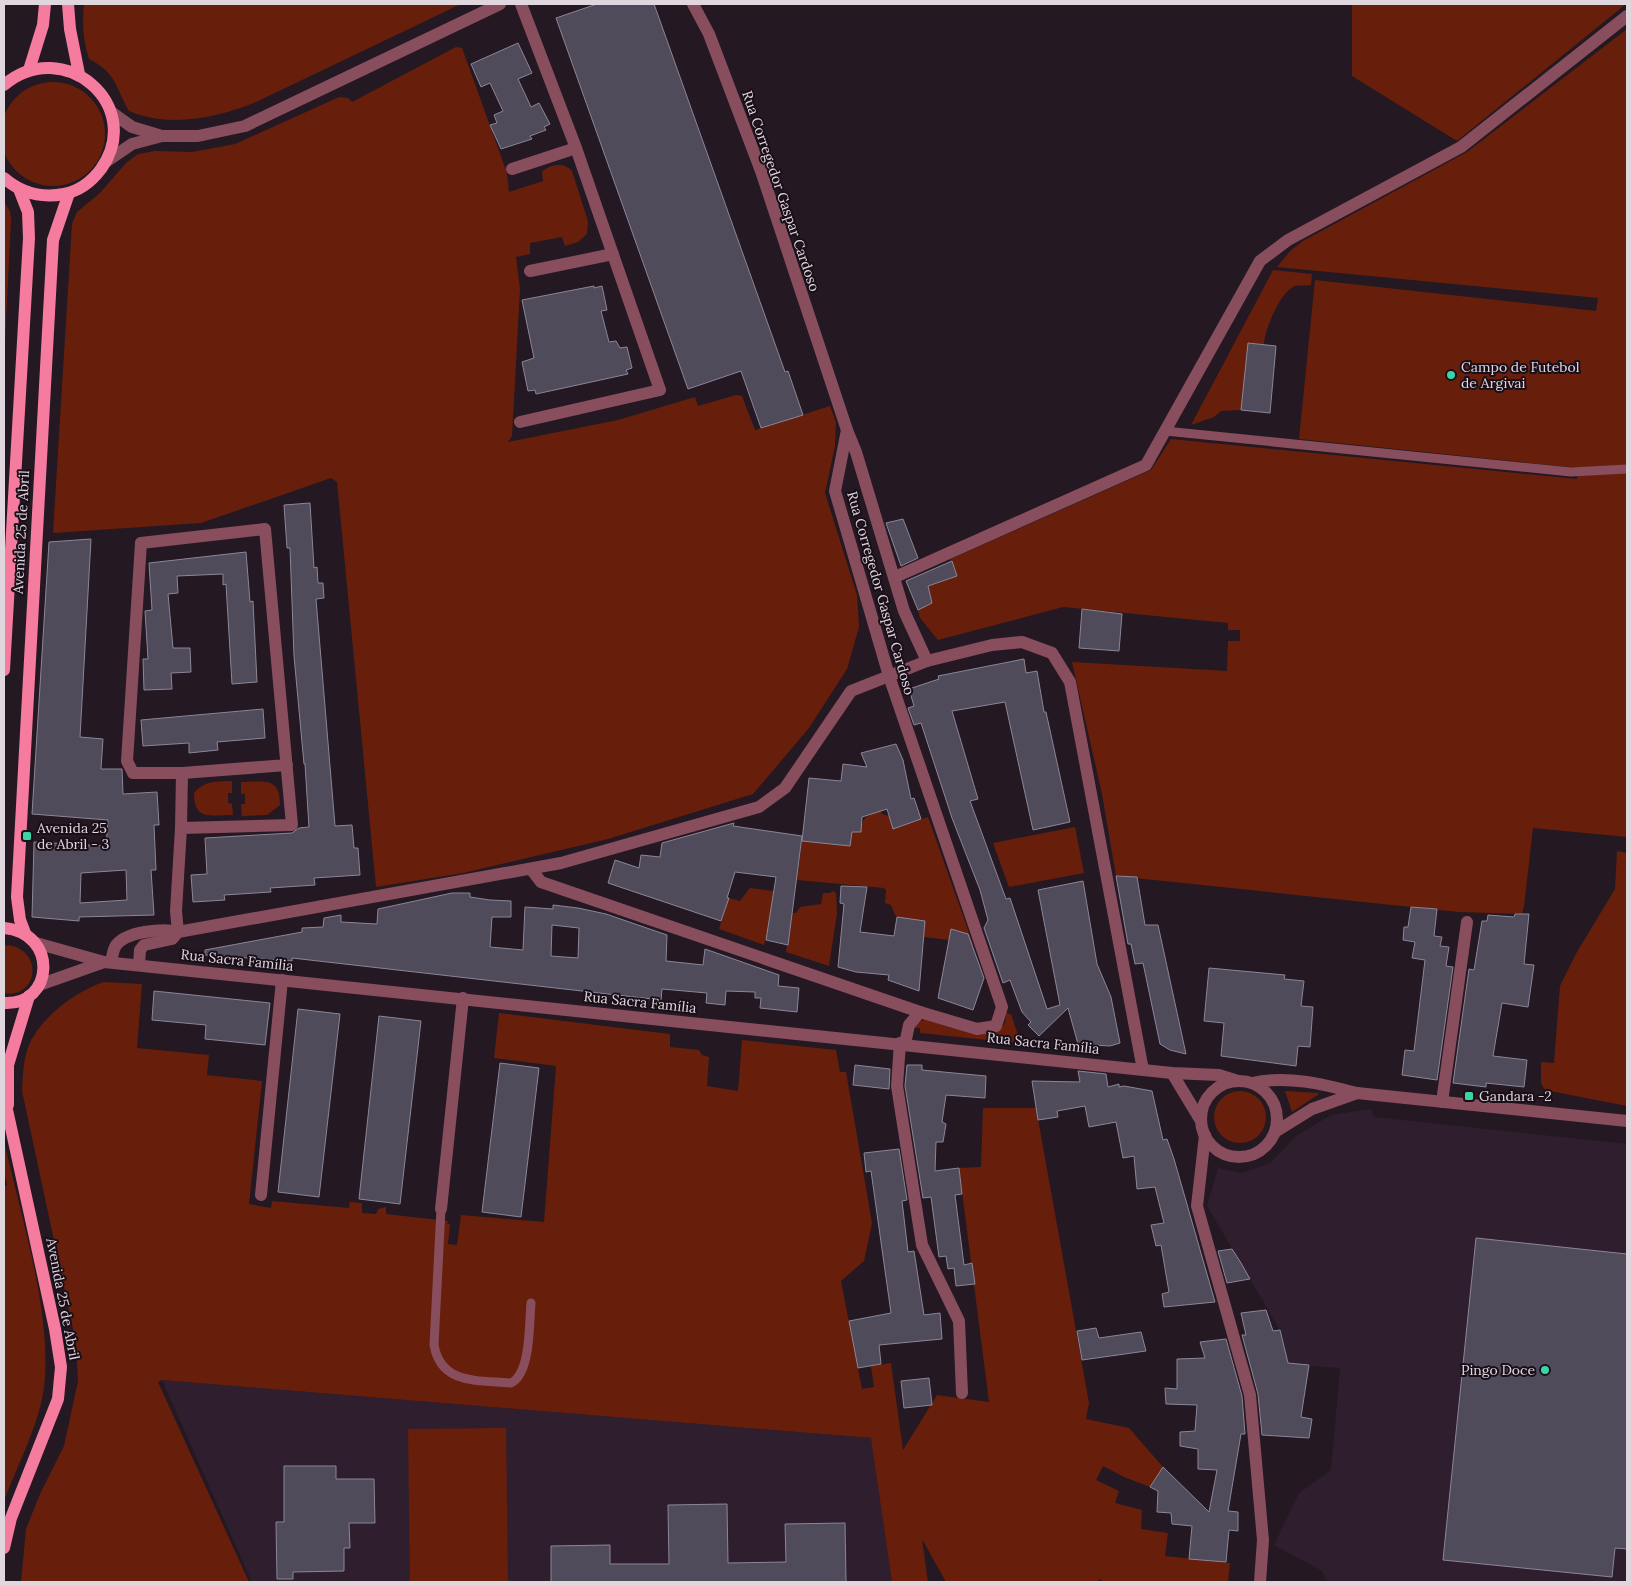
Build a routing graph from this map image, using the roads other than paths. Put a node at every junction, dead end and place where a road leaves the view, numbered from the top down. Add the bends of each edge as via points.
1 (45, 4) edge
2 (68, 4) edge
3 (500, 4) edge
4 (522, 4) edge
5 (692, 4) edge
6 (1627, 16) edge
7 (29, 70) junction
8 (78, 74) junction
9 (4, 85) edge
10 (111, 112) junction
11 (162, 136) junction
12 (576, 148) junction
13 (107, 161) junction
14 (512, 169) dead end
15 (4, 178) edge
16 (19, 189) junction
17 (69, 193) junction
18 (613, 254) junction
19 (530, 271) dead end
20 (520, 422) dead end
21 (847, 430) junction
22 (1165, 431) junction
23 (1627, 469) edge
24 (895, 577) junction
25 (6, 608) edge
26 (927, 661) junction
27 (4, 670) edge
28 (889, 676) junction
29 (287, 765) junction
30 (182, 773) junction
31 (181, 828) junction
32 (531, 869) junction
33 (1467, 922) dead end
34 (4, 928) edge
35 (178, 932) junction
36 (25, 933) junction
37 (36, 943) junction
38 (108, 962) junction
39 (139, 965) junction
40 (282, 980) junction
41 (39, 985) junction
42 (29, 996) junction
43 (464, 998) junction
44 (4, 1003) edge
45 (920, 1012) junction
46 (903, 1044) junction
47 (1143, 1070) junction
48 (1172, 1073) junction
49 (1238, 1081) junction
50 (1252, 1084) junction
51 (1357, 1093) junction
52 (6, 1102) edge
53 (1442, 1102) junction
54 (1202, 1121) junction
55 (1627, 1121) edge
56 (1275, 1132) junction
57 (1205, 1135) junction
58 (261, 1195) dead end
59 (441, 1209) joint
60 (531, 1303) dead end
61 (962, 1393) dead end
62 (4, 1548) edge
63 (1260, 1582) edge

1 - 7 main road via 43,25
2 - 8 main road
3 - 11 street via 246,126 198,136
4 - 12 street
5 - 21 street, Rua Corregedor Gaspar Cardoso via 708,34 761,171
6 - 22 street via 1462,147 1288,240 1260,261
7 - 8 main road via 62,68
7 - 9 main road
8 - 10 main road via 103,96
10 - 11 street via 132,127
10 - 13 main road via 114,128
11 - 13 street via 132,144
12 - 14 street
12 - 18 street
13 - 17 main road via 90,180
15 - 16 main road
16 - 17 main road via 35,195
16 - 25 main road, Avenida 25 de Abril via 28,212 29,238
17 - 36 main road, Avenida 25 de Abril via 53,240 17,897
18 - 19 street
18 - 20 street via 660,390
21 - 24 street
21 - 28 street, Rua Corregedor Gaspar Cardoso via 835,491
22 - 23 lane via 1572,472
22 - 24 street via 1146,465
24 - 26 street via 904,611
25 - 27 main road, Avenida 25 de Abril
26 - 28 street
26 - 47 street via 992,645 1022,642 1052,653 1070,682
28 - 32 street via 852,691 785,788 759,807 664,836
28 - 45 street, Rua Corregedor Gaspar Cardoso via 1002,1007 996,1026 977,1029
29 - 30 street
29 - 30 street via 265,529 141,543 127,761 133,772
29 - 31 street via 292,825
30 - 31 street
31 - 35 street via 176,911
32 - 35 street
32 - 45 street via 541,882
33 - 53 street
34 - 36 main road
35 - 38 street via 166,929 125,937
35 - 39 street via 172,939 144,944 140,950
36 - 37 main road
37 - 38 street, Rua Sacra Família
37 - 41 main road via 44,964
38 - 39 street, Rua Sacra Família
38 - 41 street, Rua Sacra Família
39 - 40 street, Rua Sacra Família
40 - 43 street, Rua Sacra Família
40 - 58 street
41 - 42 main road, Avenida 25 de Abril
42 - 44 main road via 18,1002
42 - 52 main road, Avenida 25 de Abril via 8,1065
43 - 46 street, Rua Sacra Família
43 - 59 street
45 - 46 street via 909,1025
46 - 47 street, Rua Sacra Família
46 - 61 street via 897,1086 922,1245 959,1320
47 - 48 street, Rua Sacra Família
48 - 49 street, Rua Sacra Família via 1219,1075
48 - 54 street
49 - 50 street
49 - 54 street via 1226,1084 1208,1098
50 - 51 street via 1272,1078
50 - 56 street via 1263,1089 1273,1103 1277,1120
51 - 53 street
51 - 56 street via 1312,1109
52 - 62 main road, Avenida 25 de Abril via 61,1367 58,1400 11,1518
53 - 55 street
54 - 57 street
56 - 57 street via 1259,1152 1235,1157 1212,1146
57 - 63 street via 1196,1206 1250,1395 1263,1540
59 - 60 lane via 434,1345 436,1359 441,1366 462,1378 511,1383 518,1380 525,1362

